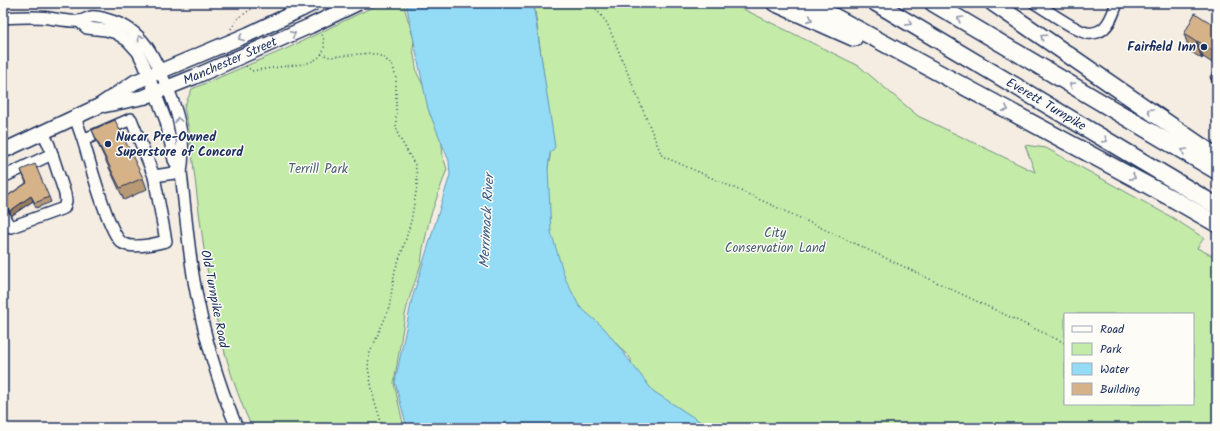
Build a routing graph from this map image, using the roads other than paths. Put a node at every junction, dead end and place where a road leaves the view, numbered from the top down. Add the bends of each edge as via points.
1 (358, 3) edge
2 (775, 3) edge
3 (809, 3) edge
4 (876, 3) edge
5 (933, 3) edge
6 (994, 3) edge
7 (1035, 3) edge
8 (1117, 3) edge
9 (308, 6) edge
10 (3, 18) edge
11 (154, 74) junction
12 (161, 90) junction
13 (972, 90) junction
14 (99, 106) junction
15 (75, 117) junction
16 (43, 132) junction
17 (83, 140) junction
18 (3, 152) edge
19 (52, 154) junction
20 (1217, 156) edge
21 (1217, 171) edge
22 (180, 172) junction
23 (154, 176) junction
24 (3, 177) edge
25 (1217, 206) edge
26 (3, 214) edge
27 (1217, 224) edge
28 (237, 428) edge

12 -> 1 main road, Manchester Street, bridge via 315,28
2 -> 13 highway
3 - 13 highway
4 -> 25 highway, Everett Turnpike
21 -> 5 highway
20 -> 6 highway
7 - 8 street via 1088,33 1096,32 1110,22
9 -> 11 main road, Manchester Street
10 - 11 street, Old Turnpike Road via 79,21 97,17 117,22 135,32 142,40 153,57
11 - 12 street, Old Turnpike Road
11 - 14 main road, Manchester Street via 135,82
12 - 14 main road, Manchester Street via 140,98
12 - 22 street, Old Turnpike Road via 174,160
13 -> 27 highway
14 - 15 main road, Manchester Street
15 - 16 main road, Manchester Street
15 - 17 street
16 - 18 main road, Manchester Street
16 - 19 street
17 - 23 street via 131,119
17 - 23 street via 107,215 121,242 133,246 166,241
19 - 24 street
19 - 26 street via 65,194 64,208 11,227
22 - 23 street
22 - 28 street, Old Turnpike Road via 194,282 207,343

